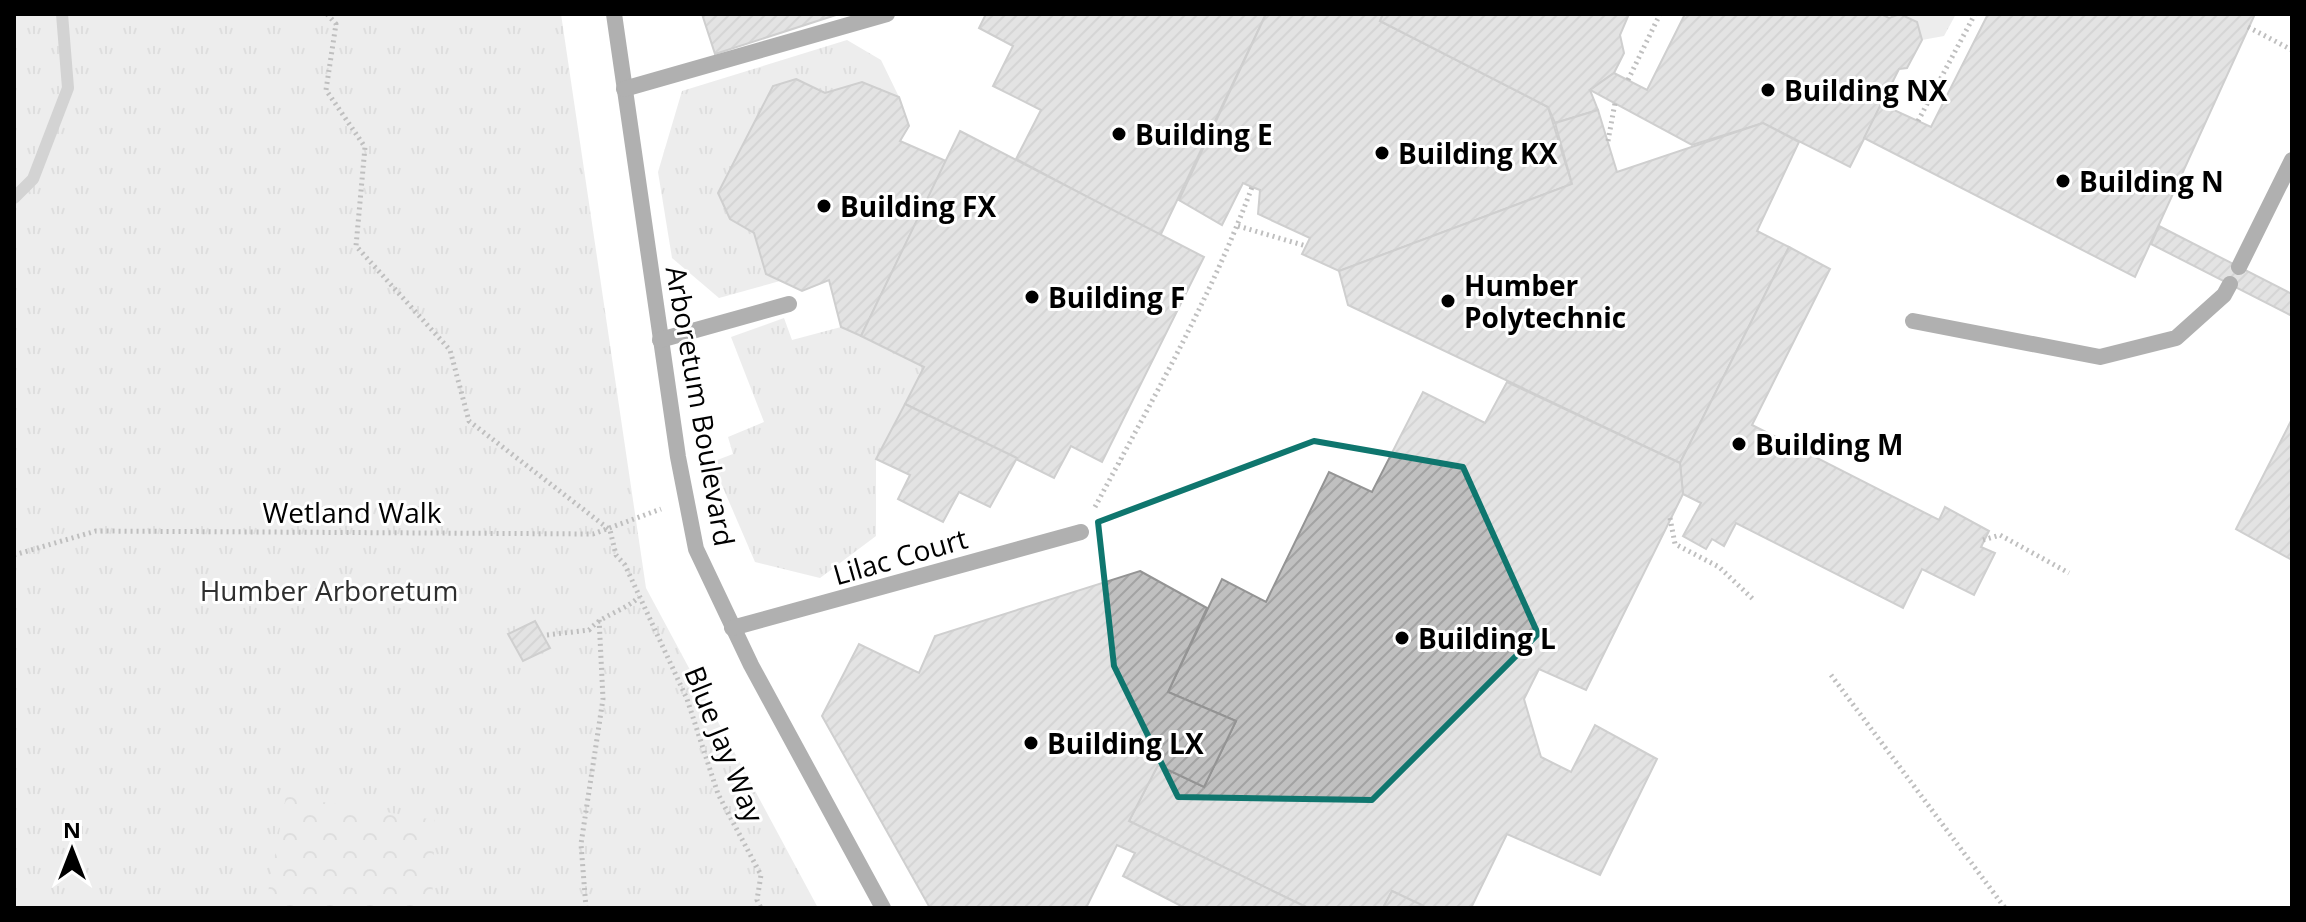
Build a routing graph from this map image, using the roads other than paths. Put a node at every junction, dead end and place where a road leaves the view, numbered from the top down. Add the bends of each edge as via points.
1 (614, 14) edge
2 (887, 14) edge
3 (624, 89) junction
4 (2292, 160) edge
5 (2239, 267) dead end
6 (2230, 284) dead end
7 (789, 304) dead end
8 (1913, 321) dead end
9 (660, 340) junction
10 (1081, 532) road end
11 (732, 628) junction
12 (883, 908) edge

1 - 3 lane, Arboretum Boulevard
2 - 3 lane
3 - 9 lane, Arboretum Boulevard
4 - 5 lane
6 - 8 lane via 2176,338 2100,357
7 - 9 lane
9 - 11 lane, Arboretum Boulevard via 696,549
10 - 11 lane, Lilac Court
11 - 12 lane, Arboretum Boulevard

